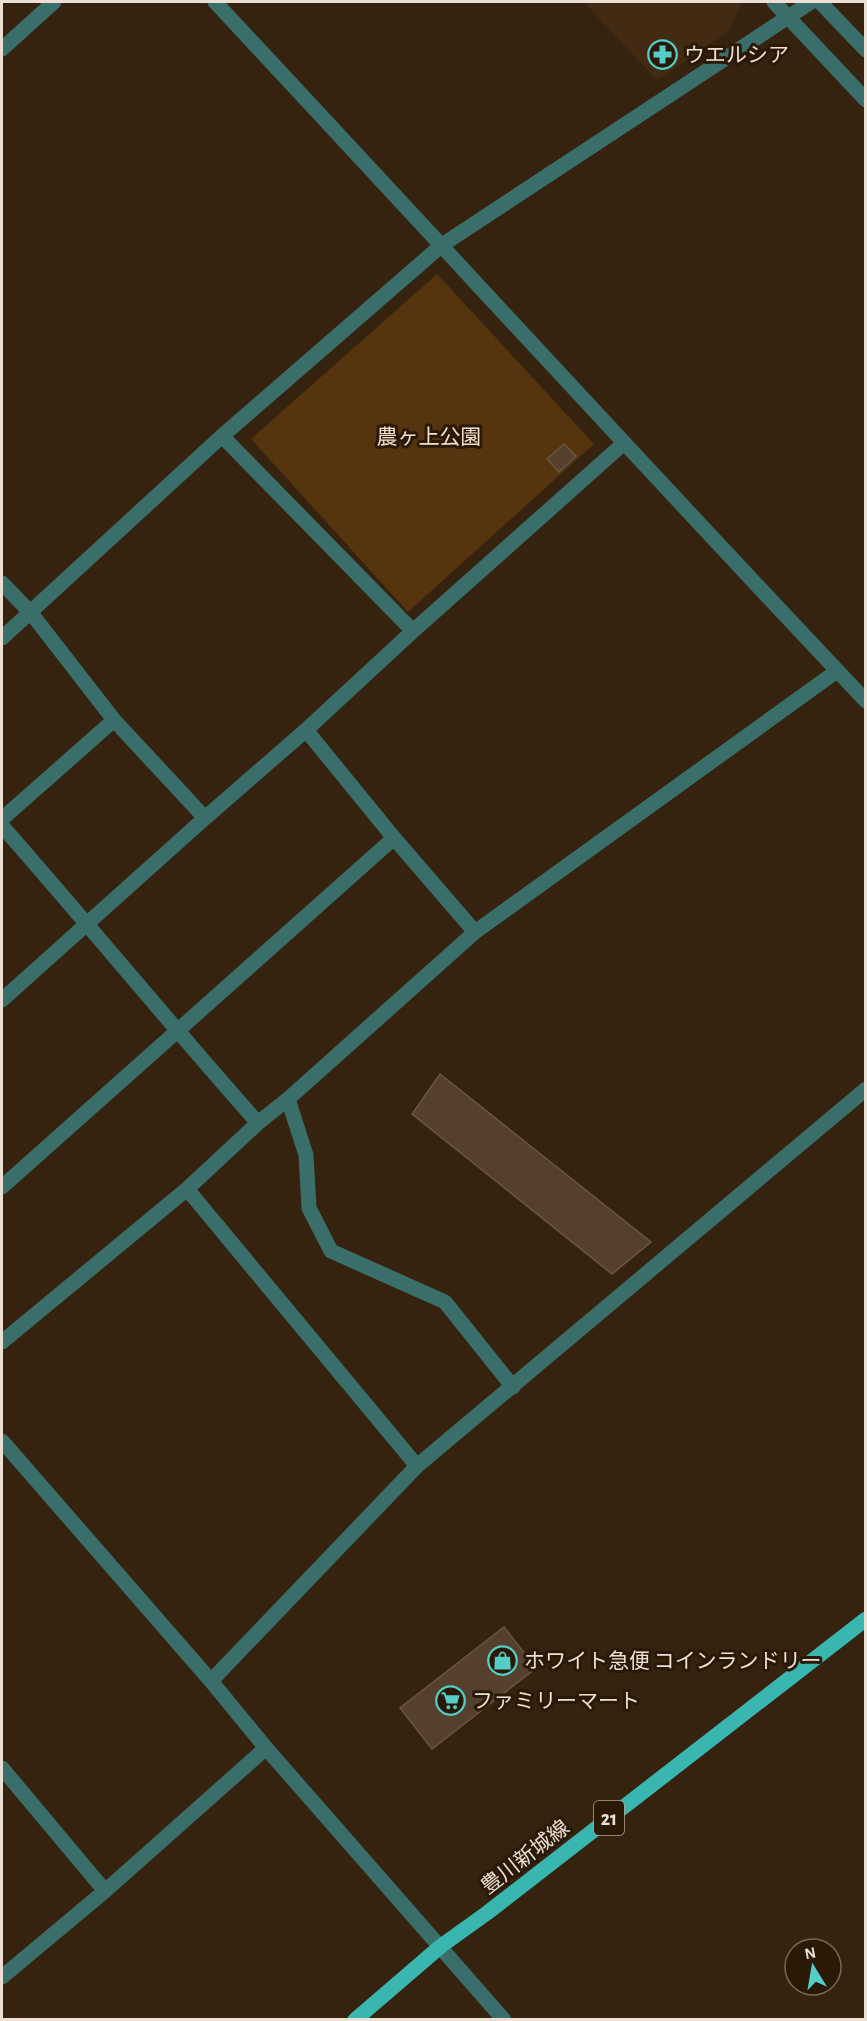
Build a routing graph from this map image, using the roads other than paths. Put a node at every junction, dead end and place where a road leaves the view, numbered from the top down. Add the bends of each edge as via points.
1 (54, 2) edge
2 (215, 2) edge
3 (774, 2) edge
4 (811, 2) edge
5 (820, 2) edge
6 (788, 16) junction
7 (2, 49) edge
8 (866, 50) edge
9 (866, 100) edge
10 (442, 245) junction
11 (222, 436) junction
12 (623, 444) junction
13 (2, 583) edge
14 (31, 613) junction
15 (413, 631) junction
16 (2, 639) edge
17 (837, 671) junction
18 (866, 701) edge
19 (114, 720) junction
20 (306, 730) junction
21 (205, 818) junction
22 (2, 819) edge
23 (2, 826) edge
24 (394, 838) junction
25 (88, 924) junction
26 (475, 932) junction
27 (2, 1000) edge
28 (176, 1030) junction
29 (866, 1089) edge
30 (288, 1099) junction
31 (258, 1123) junction
32 (2, 1187) edge
33 (187, 1189) junction
34 (2, 1342) edge
35 (513, 1387) junction
36 (2, 1441) edge
37 (417, 1466) junction
38 (866, 1619) edge
39 (211, 1681) junction
40 (266, 1748) junction
41 (2, 1768) edge
42 (105, 1891) junction
43 (441, 1946) junction
44 (2, 1977) edge
45 (355, 2019) edge
46 (504, 2019) edge

1 - 7 street
2 - 10 street
3 - 6 street
4 - 6 street
5 - 8 street
6 - 9 street
6 - 10 street
10 - 11 street
10 - 12 street
11 - 14 street
11 - 15 street
12 - 15 street
12 - 17 street
13 - 14 street
14 - 16 street
14 - 19 street
15 - 20 street
17 - 18 street
17 - 26 street
19 - 21 street
19 - 22 street
20 - 21 street
20 - 24 street
21 - 25 street
23 - 25 street
24 - 26 street
24 - 28 street
25 - 27 street
25 - 28 street
26 - 30 street
28 - 31 street
28 - 32 street
29 - 35 street
30 - 31 street
30 - 35 street via 306,1155 309,1208 331,1251 445,1302
31 - 33 street
33 - 34 street
33 - 37 street
35 - 37 street
36 - 39 street
37 - 39 street
38 - 43 main road, 豊川新城線 / 21
39 - 40 street
40 - 42 street
40 - 43 street
41 - 42 street
42 - 44 street
43 - 45 main road, 豊川新城線 / 21
43 - 46 street

